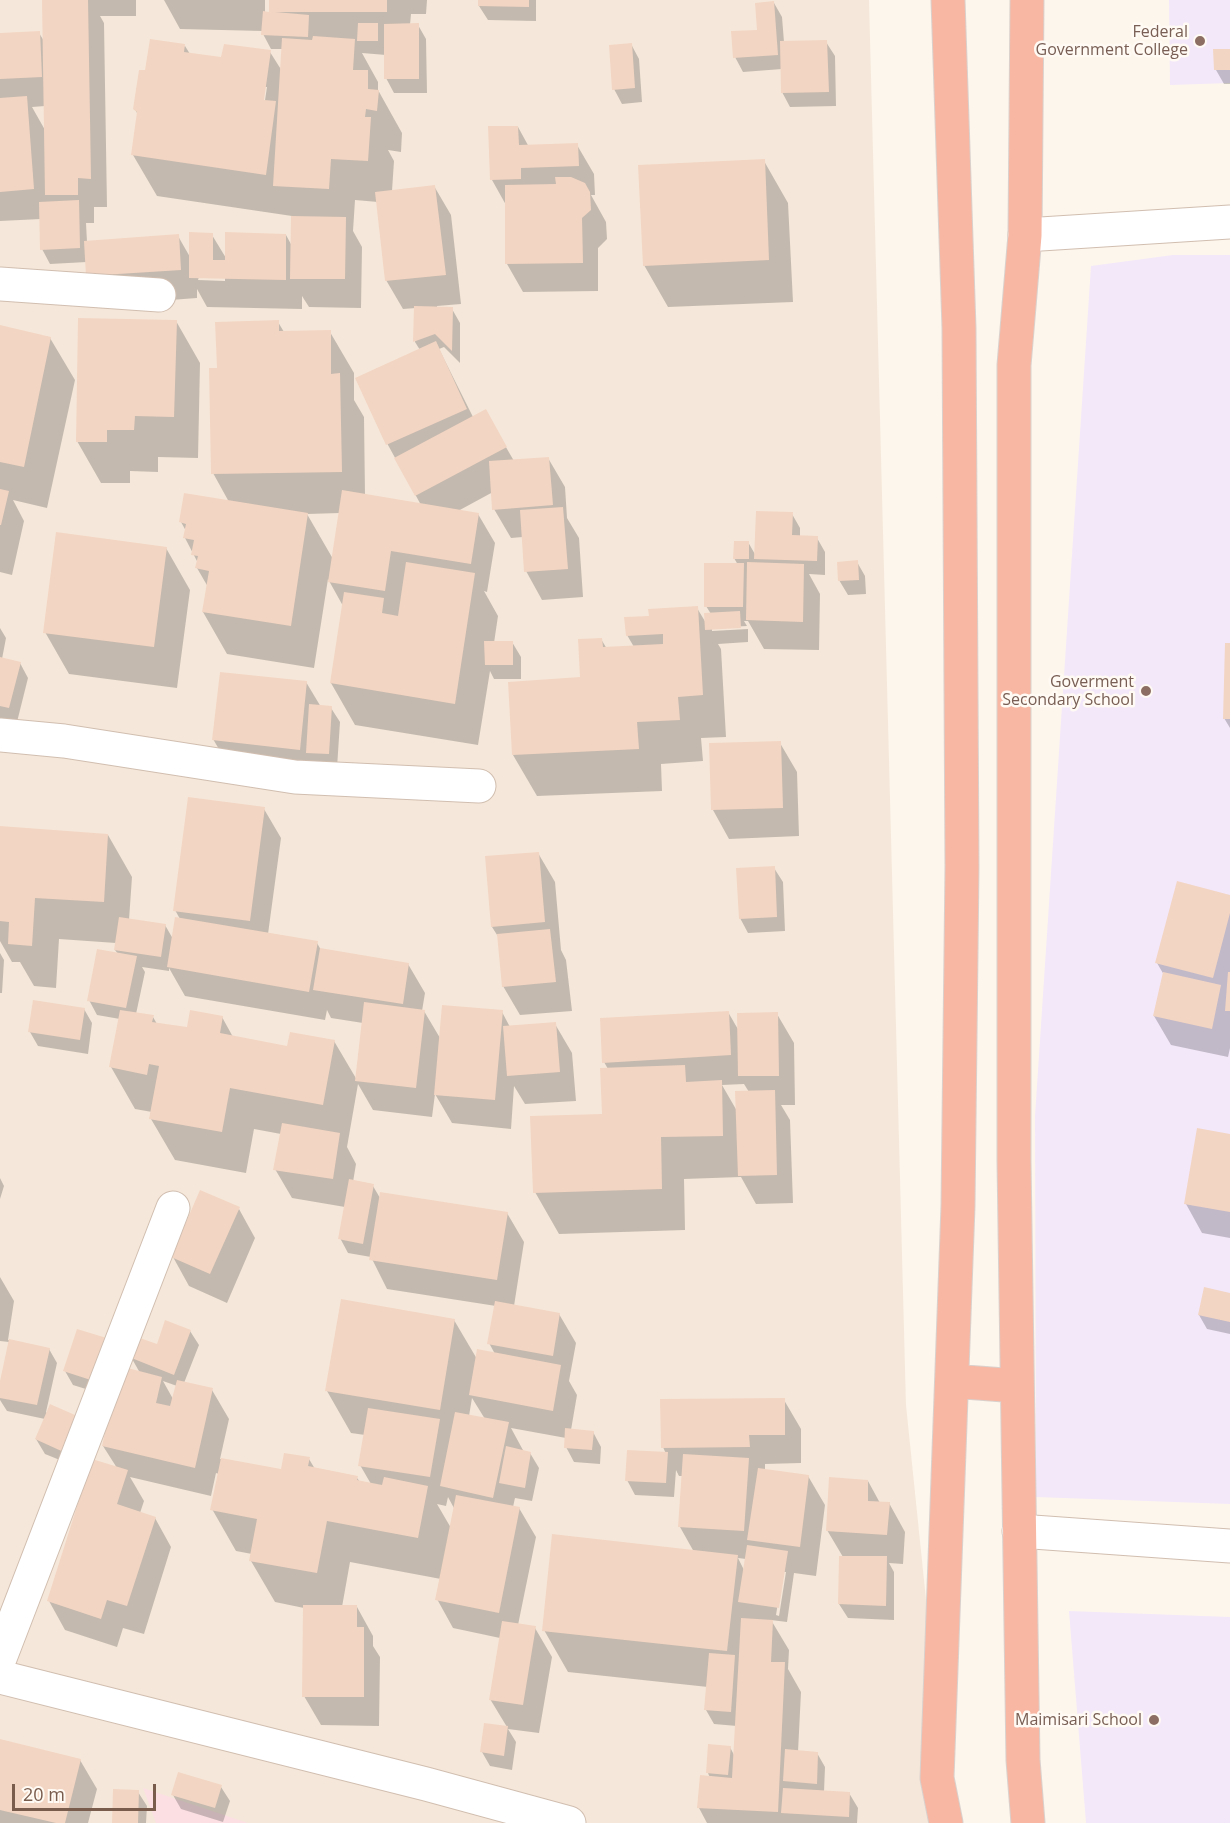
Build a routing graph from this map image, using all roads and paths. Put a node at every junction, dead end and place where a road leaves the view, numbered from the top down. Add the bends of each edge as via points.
1 (948, 0) edge
2 (1027, 0) edge
3 (1230, 222) edge
4 (1025, 235) junction
5 (0, 284) edge
6 (159, 295) dead end
7 (0, 735) edge
8 (479, 786) dead end
9 (173, 1208) dead end
10 (952, 1381) junction
11 (1017, 1386) junction
12 (1019, 1531) junction
13 (1230, 1546) edge
14 (0, 1658) edge
15 (0, 1677) edge
16 (569, 1823) edge
17 (946, 1823) edge
18 (1028, 1823) edge

1 - 10 highway via 959,328 962,855
2 - 4 highway
3 - 4 street
4 - 11 highway via 1014,365
5 - 6 street
7 - 8 street via 64,741 296,777
9 - 14 street
10 - 11 highway
10 - 17 highway via 937,1778
11 - 12 highway
12 - 13 street
12 - 18 highway via 1023,1760
15 - 16 street

